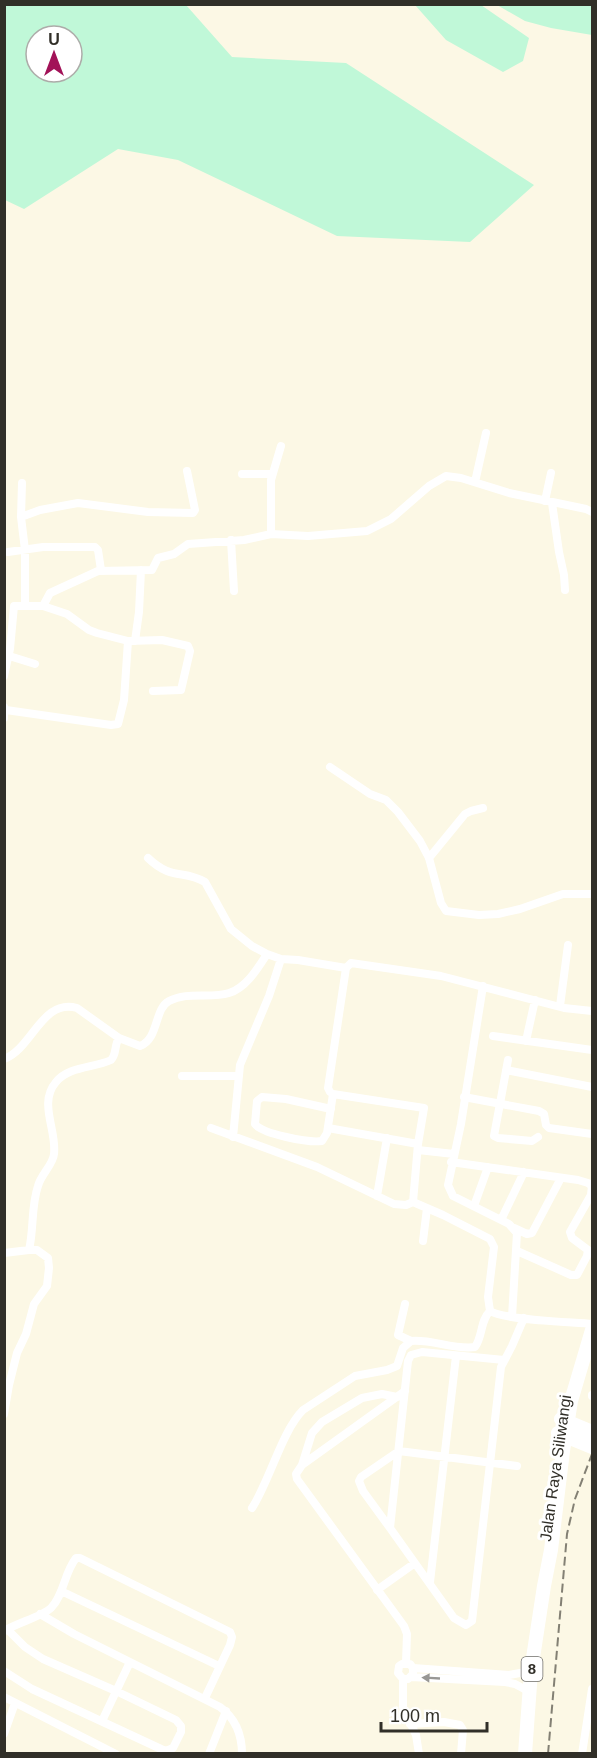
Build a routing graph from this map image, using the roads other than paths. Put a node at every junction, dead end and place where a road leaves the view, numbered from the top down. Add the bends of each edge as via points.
1 (486, 433) dead end
2 (281, 446) dead end
3 (187, 471) dead end
4 (551, 473) dead end
5 (242, 474) dead end
6 (272, 474) junction
7 (475, 482) junction
8 (22, 483) dead end
9 (548, 502) junction
10 (592, 512) edge
11 (21, 517) junction
12 (271, 534) junction
13 (231, 540) junction
14 (25, 550) junction
15 (8, 552) dead end
16 (100, 570) junction
17 (141, 570) junction
18 (565, 590) dead end
19 (234, 591) dead end
20 (25, 605) junction
21 (43, 606) junction
22 (132, 641) junction
23 (7, 656) edge
24 (35, 664) dead end
25 (4, 676) edge
26 (153, 692) dead end
27 (5, 712) edge
28 (330, 767) dead end
29 (483, 808) dead end
30 (148, 858) dead end
31 (429, 858) junction
32 (592, 894) edge
33 (568, 945) dead end
34 (267, 954) junction
35 (280, 959) junction
36 (346, 968) junction
37 (483, 986) junction
38 (535, 1000) junction
39 (560, 1006) junction
40 (592, 1011) edge
41 (493, 1036) dead end
42 (119, 1038) junction
43 (526, 1041) junction
44 (592, 1050) edge
45 (4, 1059) edge
46 (508, 1060) dead end
47 (506, 1070) junction
48 (238, 1076) junction
49 (182, 1077) dead end
50 (592, 1087) edge
51 (333, 1094) junction
52 (464, 1097) junction
53 (500, 1104) junction
54 (331, 1109) junction
55 (211, 1128) dead end
56 (328, 1128) junction
57 (592, 1134) edge
58 (233, 1137) junction
59 (538, 1137) dead end
60 (387, 1138) junction
61 (418, 1147) junction
62 (452, 1158) junction
63 (488, 1167) junction
64 (524, 1172) junction
65 (561, 1178) junction
66 (377, 1196) junction
67 (413, 1202) junction
68 (474, 1206) junction
69 (427, 1208) junction
70 (501, 1220) junction
71 (514, 1228) junction
72 (423, 1241) dead end
73 (29, 1250) junction
74 (517, 1251) junction
75 (4, 1253) edge
76 (405, 1304) dead end
77 (490, 1311) junction
78 (512, 1317) junction
79 (524, 1318) junction
80 (592, 1325) edge
81 (412, 1341) junction
82 (416, 1353) junction
83 (456, 1356) junction
84 (504, 1360) junction
85 (405, 1391) junction
86 (397, 1397) junction
87 (571, 1401) junction
88 (4, 1414) edge
89 (564, 1420) junction
90 (588, 1430) edge
91 (561, 1434) junction
92 (591, 1447) edge
93 (399, 1451) junction
94 (446, 1457) junction
95 (490, 1462) junction
96 (302, 1466) junction
97 (517, 1466) dead end
98 (561, 1467) junction
99 (252, 1508) dead end
100 (390, 1528) junction
101 (415, 1563) junction
102 (430, 1582) junction
103 (544, 1586) junction
104 (61, 1590) junction
105 (377, 1590) junction
106 (40, 1614) junction
107 (6, 1630) edge
108 (130, 1662) junction
109 (409, 1665) junction
110 (219, 1666) junction
111 (4, 1671) edge
112 (531, 1671) junction
113 (464, 1676) junction
114 (407, 1678) junction
115 (592, 1689) edge
116 (116, 1691) junction
117 (530, 1692) junction
118 (4, 1697) edge
119 (206, 1698) junction
120 (15, 1703) junction
121 (225, 1711) junction
122 (102, 1721) junction
123 (410, 1724) junction
124 (4, 1734) edge
125 (116, 1754) edge
126 (209, 1754) edge
127 (243, 1754) edge
128 (419, 1754) edge
129 (461, 1754) edge
130 (525, 1754) edge
131 (582, 1754) edge

1 - 7 street
2 - 6 street
3 - 11 street via 193,513 78,503
4 - 9 street
5 - 6 street
6 - 12 street
7 - 9 street
7 - 12 street via 442,477 391,519 367,531 308,536
8 - 11 street
9 - 10 street
9 - 18 street
11 - 14 street
12 - 13 street
13 - 17 street via 188,544 174,554 158,558 153,569
13 - 19 street
14 - 15 street
14 - 16 street via 96,548
14 - 20 street
16 - 17 street
16 - 21 street via 50,593
17 - 22 street via 139,612
20 - 21 street
20 - 23 street via 13,608
21 - 22 street via 68,614 93,632
22 - 26 street via 162,640 189,648 182,690
22 - 27 street via 118,724
23 - 24 street
23 - 25 street
28 - 31 street via 392,805
29 - 31 street via 465,814
30 - 34 street via 168,872 205,882 231,929
31 - 32 street via 442,906 449,912 498,914 564,894
33 - 39 street
34 - 35 street
34 - 42 street via 254,975 232,992 166,1002 143,1046
35 - 36 street
35 - 48 street
36 - 37 street via 351,963
36 - 51 street via 328,1088
37 - 38 street
37 - 52 street
38 - 39 street
38 - 43 street
39 - 40 street
41 - 43 street
42 - 45 street via 76,1008 64,1007 51,1013 17,1052
42 - 73 street via 111,1060 68,1073 51,1091 48,1110 54,1156 37,1188
43 - 44 street
46 - 47 street
47 - 50 street
47 - 53 street
48 - 49 street
48 - 58 street
51 - 54 street
51 - 61 street via 424,1108
52 - 53 street
52 - 62 street
53 - 57 street via 541,1111 549,1128
53 - 59 street via 496,1137 532,1141
54 - 56 street
54 - 56 street via 266,1096 258,1099 255,1109 255,1124 262,1131 315,1142 324,1138
55 - 58 street
56 - 60 street
58 - 66 street via 317,1167
60 - 61 street
60 - 66 street
61 - 62 street
61 - 67 street
62 - 63 street
62 - 68 street via 450,1193
63 - 64 street
63 - 68 street
64 - 65 street
64 - 70 street
65 - 71 street via 532,1233
65 - 74 street via 586,1182 592,1188 570,1232 588,1250 580,1269 573,1276
66 - 67 street via 399,1205
67 - 69 street
68 - 70 street
69 - 72 street
69 - 77 street via 490,1239 494,1246
70 - 71 street
71 - 74 street
73 - 75 street
73 - 88 street via 37,1250 48,1258 49,1277 34,1304 17,1353
74 - 78 street
76 - 81 street via 398,1335
77 - 78 street
77 - 81 street via 475,1347
78 - 79 street
79 - 80 street
79 - 84 street
80 - 87 highway, Jalan Raya Siliwangi / 8
80 - 89 highway, Jalan Raya Siliwangi / 8 via 573,1362
81 - 82 street
81 - 99 street via 403,1348 397,1366 355,1376 303,1410
82 - 83 street
82 - 85 street via 409,1358
83 - 84 street
83 - 94 street
84 - 95 street
85 - 86 street
85 - 93 street
86 - 96 street
86 - 96 street via 382,1394 362,1398 322,1422 312,1432
87 - 89 highway, Jalan Raya Siliwangi / 8
87 - 90 highway
89 - 90 highway
89 - 91 highway, Jalan Raya Siliwangi / 8
91 - 92 highway
91 - 98 highway, Jalan Raya Siliwangi / 8
91 - 103 highway, Jalan Raya Siliwangi / 8 via 544,1558
92 - 98 highway via 574,1453
93 - 94 street
93 - 100 street
93 - 100 street via 359,1479 363,1491
94 - 95 street
94 - 102 street
95 - 97 street
95 - 102 street via 470,1624 458,1622
96 - 105 street via 297,1479
98 - 103 highway, Jalan Raya Siliwangi / 8
100 - 101 street
101 - 102 street
101 - 105 street
103 - 112 highway, Jalan Raya Siliwangi / 8
104 - 106 street via 52,1606
104 - 110 street
104 - 110 street via 74,1560 78,1557 88,1561 228,1630 231,1642
105 - 109 street via 406,1630
106 - 107 street
106 - 108 street
107 - 116 street via 35,1654
108 - 116 street
108 - 119 street
109 - 113 street
109 - 114 street via 413,1674
109 - 114 street via 399,1666 398,1670
110 - 119 street
111 - 122 street via 32,1689
112 - 113 street
112 - 117 highway, Jalan Raya Siliwangi / 8
113 -> 114 street
113 - 117 street via 515,1684
114 - 123 street via 403,1707
115 - 131 street
116 - 122 street
116 - 122 street via 179,1723 181,1732 176,1744 166,1751
117 - 130 highway, Jalan Raya Siliwangi / 8
118 - 120 street
119 - 121 street
120 - 124 street
120 - 125 street
121 - 126 street
121 - 127 street via 241,1738
123 - 128 street
123 - 129 street via 460,1725

